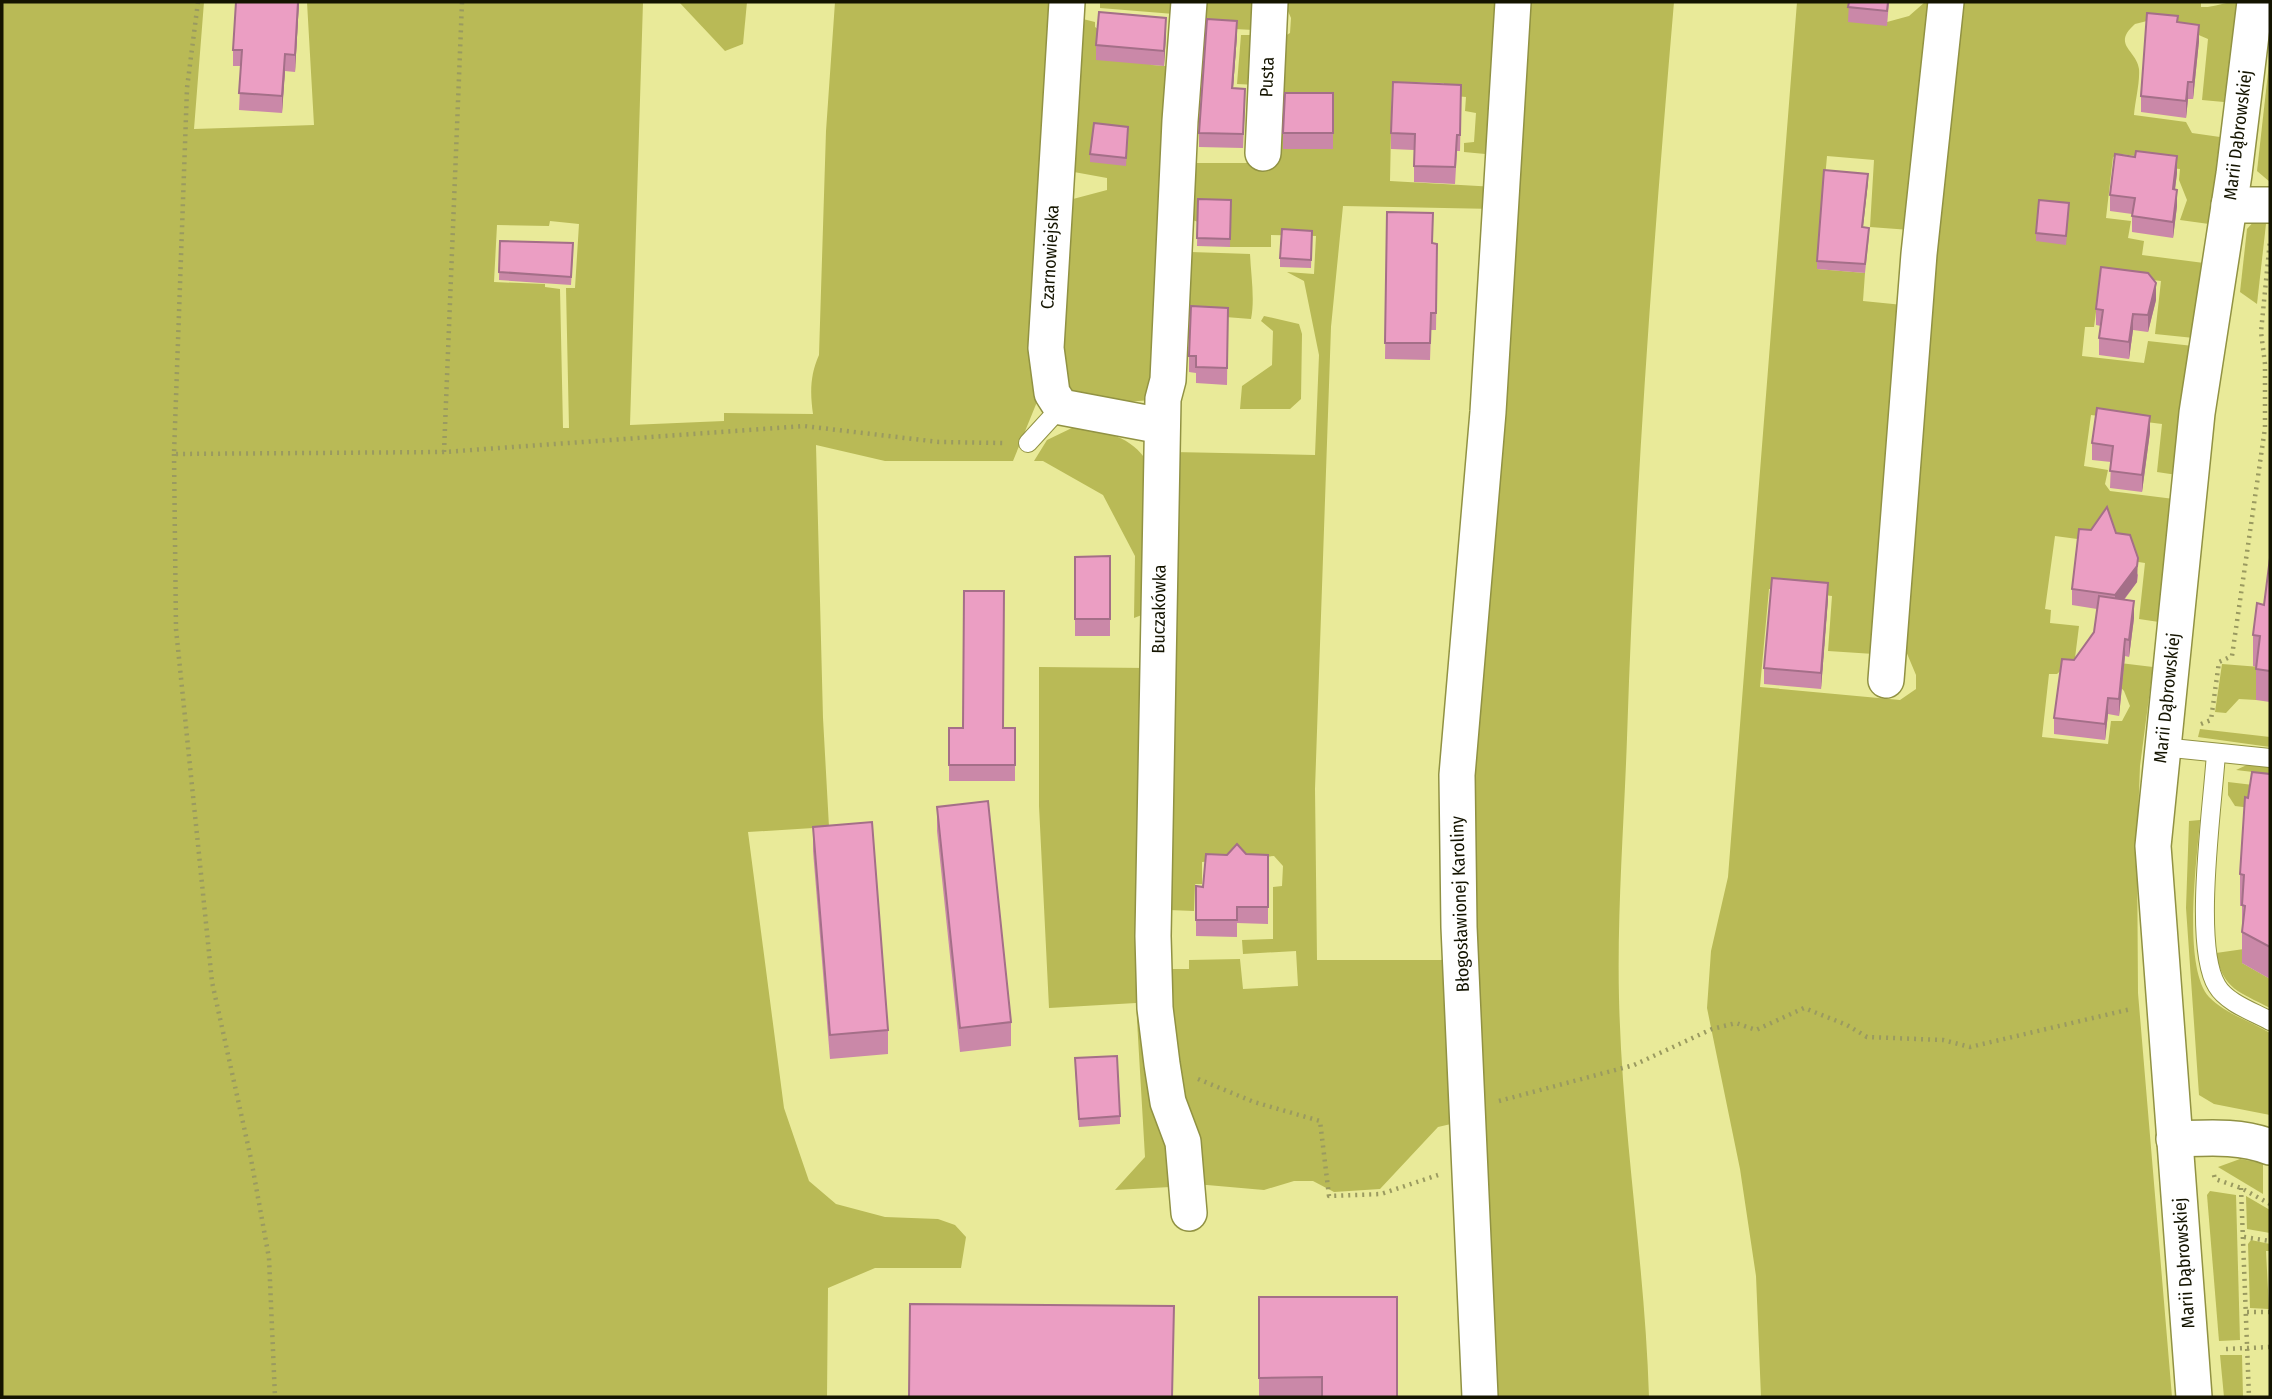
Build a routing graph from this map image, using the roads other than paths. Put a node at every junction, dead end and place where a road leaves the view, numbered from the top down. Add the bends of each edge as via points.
1 (1067, 2) edge
2 (1189, 2) edge
3 (1270, 2) edge
4 (1513, 2) edge
5 (1946, 2) edge
6 (2255, 2) edge
7 (1263, 153) dead end
8 (2229, 205) junction
9 (2270, 205) edge
10 (1060, 407) junction
11 (1162, 426) junction
12 (1028, 443) road end
13 (1886, 680) dead end
14 (2162, 747) junction
15 (2216, 753) junction
16 (2270, 758) edge
17 (2270, 1021) edge
18 (2174, 1139) junction
19 (2270, 1147) edge
20 (1189, 1213) dead end
21 (1480, 1397) edge
22 (2194, 1397) edge

1 - 10 street, Czarnowiejska via 1046,348 1052,393
2 - 11 street, Buczakówka
3 - 7 street, Pusta
4 - 21 street, Błogosławionej Karoliny via 1488,412 1457,775 1459,927
5 - 13 street via 1919,254
6 - 8 street, Marii Dąbrowskiej
8 - 9 street
8 - 14 street, Marii Dąbrowskiej via 2197,413
10 - 11 street
10 - 12 lane
11 - 20 street, Buczakówka via 1155,1008 1168,1102 1182,1142
14 - 15 lane
14 - 18 street, Marii Dąbrowskiej via 2153,846
15 - 16 lane
15 - 17 lane via 2204,929 2210,967 2217,987
18 - 19 street via 2253,1140
18 - 22 street, Marii Dąbrowskiej

